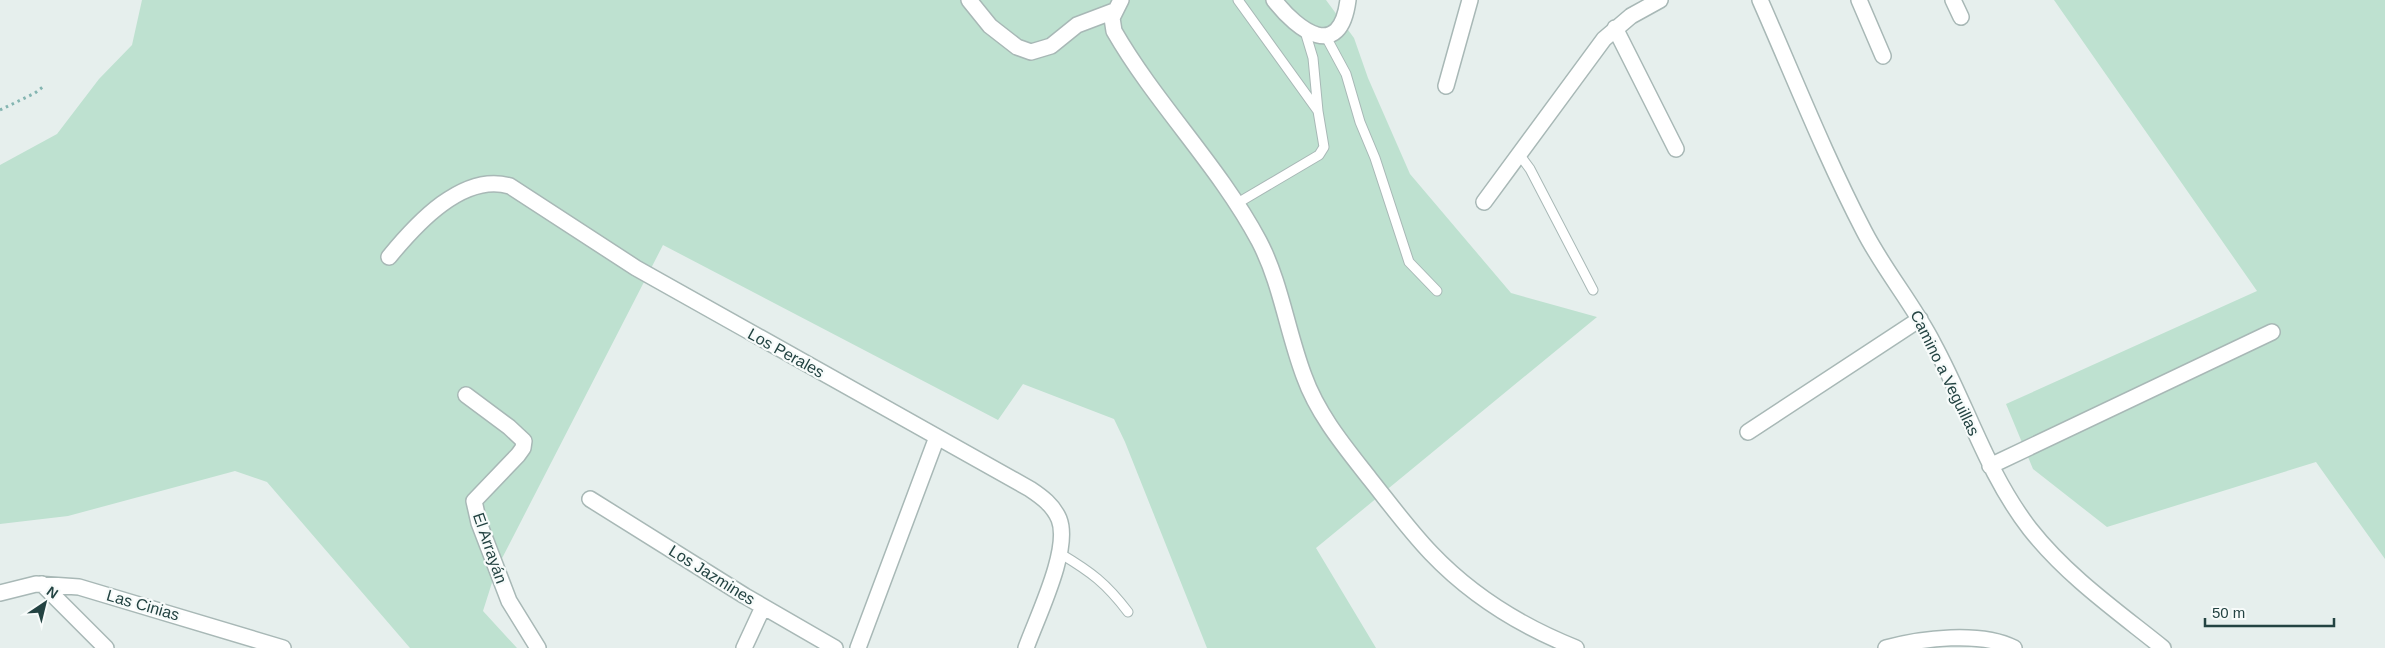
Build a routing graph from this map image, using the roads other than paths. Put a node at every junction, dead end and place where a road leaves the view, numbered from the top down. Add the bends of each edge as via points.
1 (969, 0) edge
2 (1238, 0) edge
3 (1274, 0) edge
4 (1348, 0) edge
5 (1470, 0) edge
6 (1660, 0) edge
7 (1760, 0) edge
8 (1859, 0) edge
9 (1953, 0) edge
10 (1117, 6) edge
11 (1961, 17) dead end
12 (1304, 28) junction
13 (1615, 28) junction
14 (1325, 35) junction
15 (1883, 56) dead end
16 (1446, 86) dead end
17 (1318, 111) junction
18 (1676, 150) dead end
19 (1519, 154) junction
20 (1484, 202) dead end
21 (1236, 204) junction
22 (389, 257) dead end
23 (1593, 290) dead end
24 (1437, 291) dead end
25 (1920, 319) junction
26 (2272, 332) dead end
27 (466, 395) dead end
28 (1748, 432) dead end
29 (937, 437) junction
30 (1990, 466) junction
31 (590, 499) dead end
32 (1061, 554) junction
33 (42, 584) junction
34 (0, 593) edge
35 (763, 607) junction
36 (1128, 612) dead end
37 (106, 648) edge
38 (283, 648) edge
39 (538, 648) edge
40 (744, 648) edge
41 (835, 648) edge
42 (858, 648) edge
43 (1026, 648) edge
44 (1576, 648) edge
45 (1886, 648) edge
46 (2014, 648) edge
47 (2163, 648) edge

1 - 10 street via 990,26 1017,47 1031,52 1051,46 1077,25
2 - 17 lane
3 - 12 street
4 - 14 street via 1342,25
5 - 16 street
6 - 13 street
7 - 25 street, Camino a Veguillas via 1865,233
8 - 15 street
9 - 11 street
10 - 21 street via 1112,24 1117,37
12 - 14 street via 1313,34
12 - 17 lane via 1313,58
13 - 18 street
13 - 19 street via 1594,51
14 - 24 lane via 1346,74 1409,262
17 - 21 lane via 1324,147 1319,155
19 - 20 street
19 - 23 lane
21 - 44 street via 1267,258 1304,376 1339,440 1420,540 1457,578 1510,615
22 - 29 street, Los Perales via 421,221 471,187 490,182 510,186 636,268
25 - 28 street
25 - 30 street, Camino a Veguillas
26 - 30 street
27 - 39 street, El Arrayán via 524,441 518,455 474,501 482,532 509,601
29 - 32 street, Los Perales via 1030,489 1050,505 1059,519 1063,536
29 - 42 street
30 - 47 street, Camino a Veguillas via 2016,510 2050,552
31 - 35 street, Los Jazmines
32 - 36 lane via 1096,575
32 - 43 street
33 - 34 street, Las Cinias
33 - 37 street
33 - 38 street, Las Cinias via 79,587
35 - 40 street
35 - 41 street, Los Jazmines
45 - 46 street via 1915,642 1963,639 1989,640

